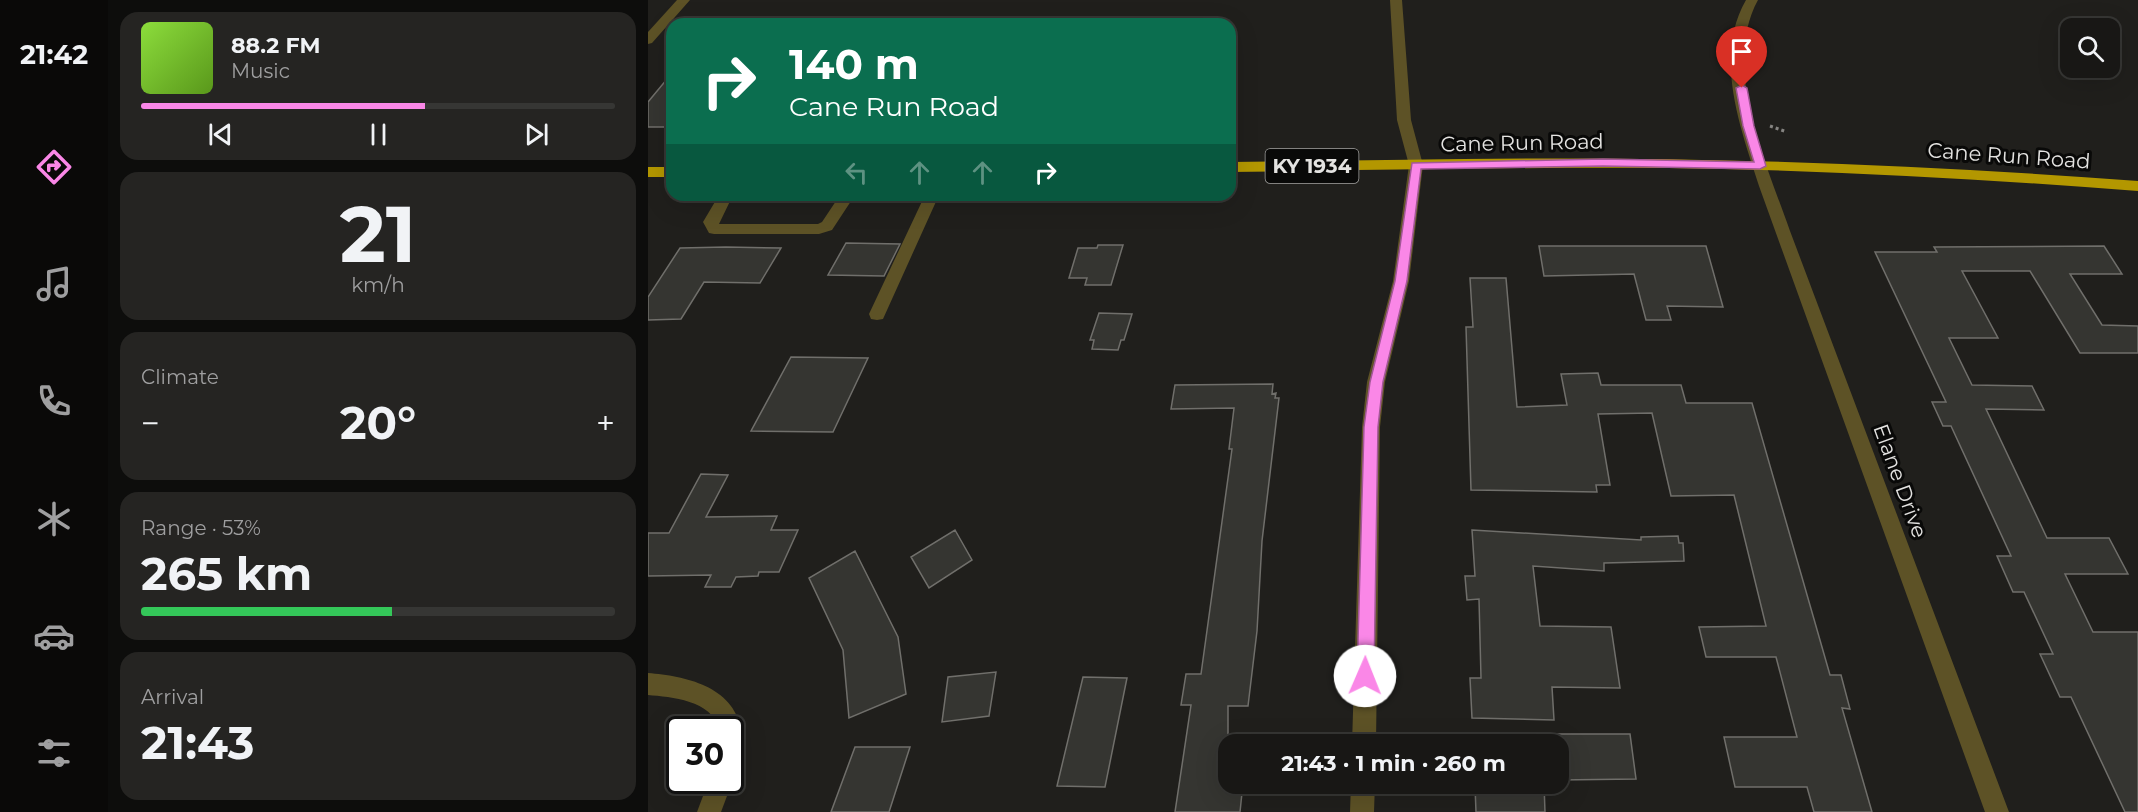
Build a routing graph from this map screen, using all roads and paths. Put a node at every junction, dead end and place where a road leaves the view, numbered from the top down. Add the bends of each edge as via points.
1 (684, 0) edge
2 (1396, 0) edge
3 (1752, 0) edge
4 (668, 18) edge
5 (666, 20) edge
6 (648, 40) edge
7 (1416, 165) junction
8 (1760, 166) junction
9 (1236, 167) edge
10 (648, 172) edge
11 (666, 172) edge
12 (2138, 186) edge
13 (723, 201) edge
14 (844, 201) edge
15 (929, 201) edge
16 (877, 314) dead end
17 (648, 684) edge
18 (726, 716) edge
19 (1364, 734) edge
20 (716, 794) edge
21 (1363, 794) edge
22 (709, 812) edge
23 (1362, 812) edge
24 (1997, 812) edge

1 - 4 street
2 - 7 street via 1404,120
3 - 8 street, Elane Drive via 1739,35 1738,70
5 - 6 street
7 - 8 highway, Cane Run Road / KY 1934
7 - 9 highway, Cane Run Road / KY 1934
7 - 19 street via 1401,281 1376,382 1371,427
8 - 12 highway, Cane Run Road / KY 1934
8 - 24 street, Elane Drive
10 - 11 highway
13 - 14 street via 711,222 714,229 819,229 827,226
15 - 16 street
17 - 18 street via 683,686 703,694
20 - 22 street
21 - 23 street

